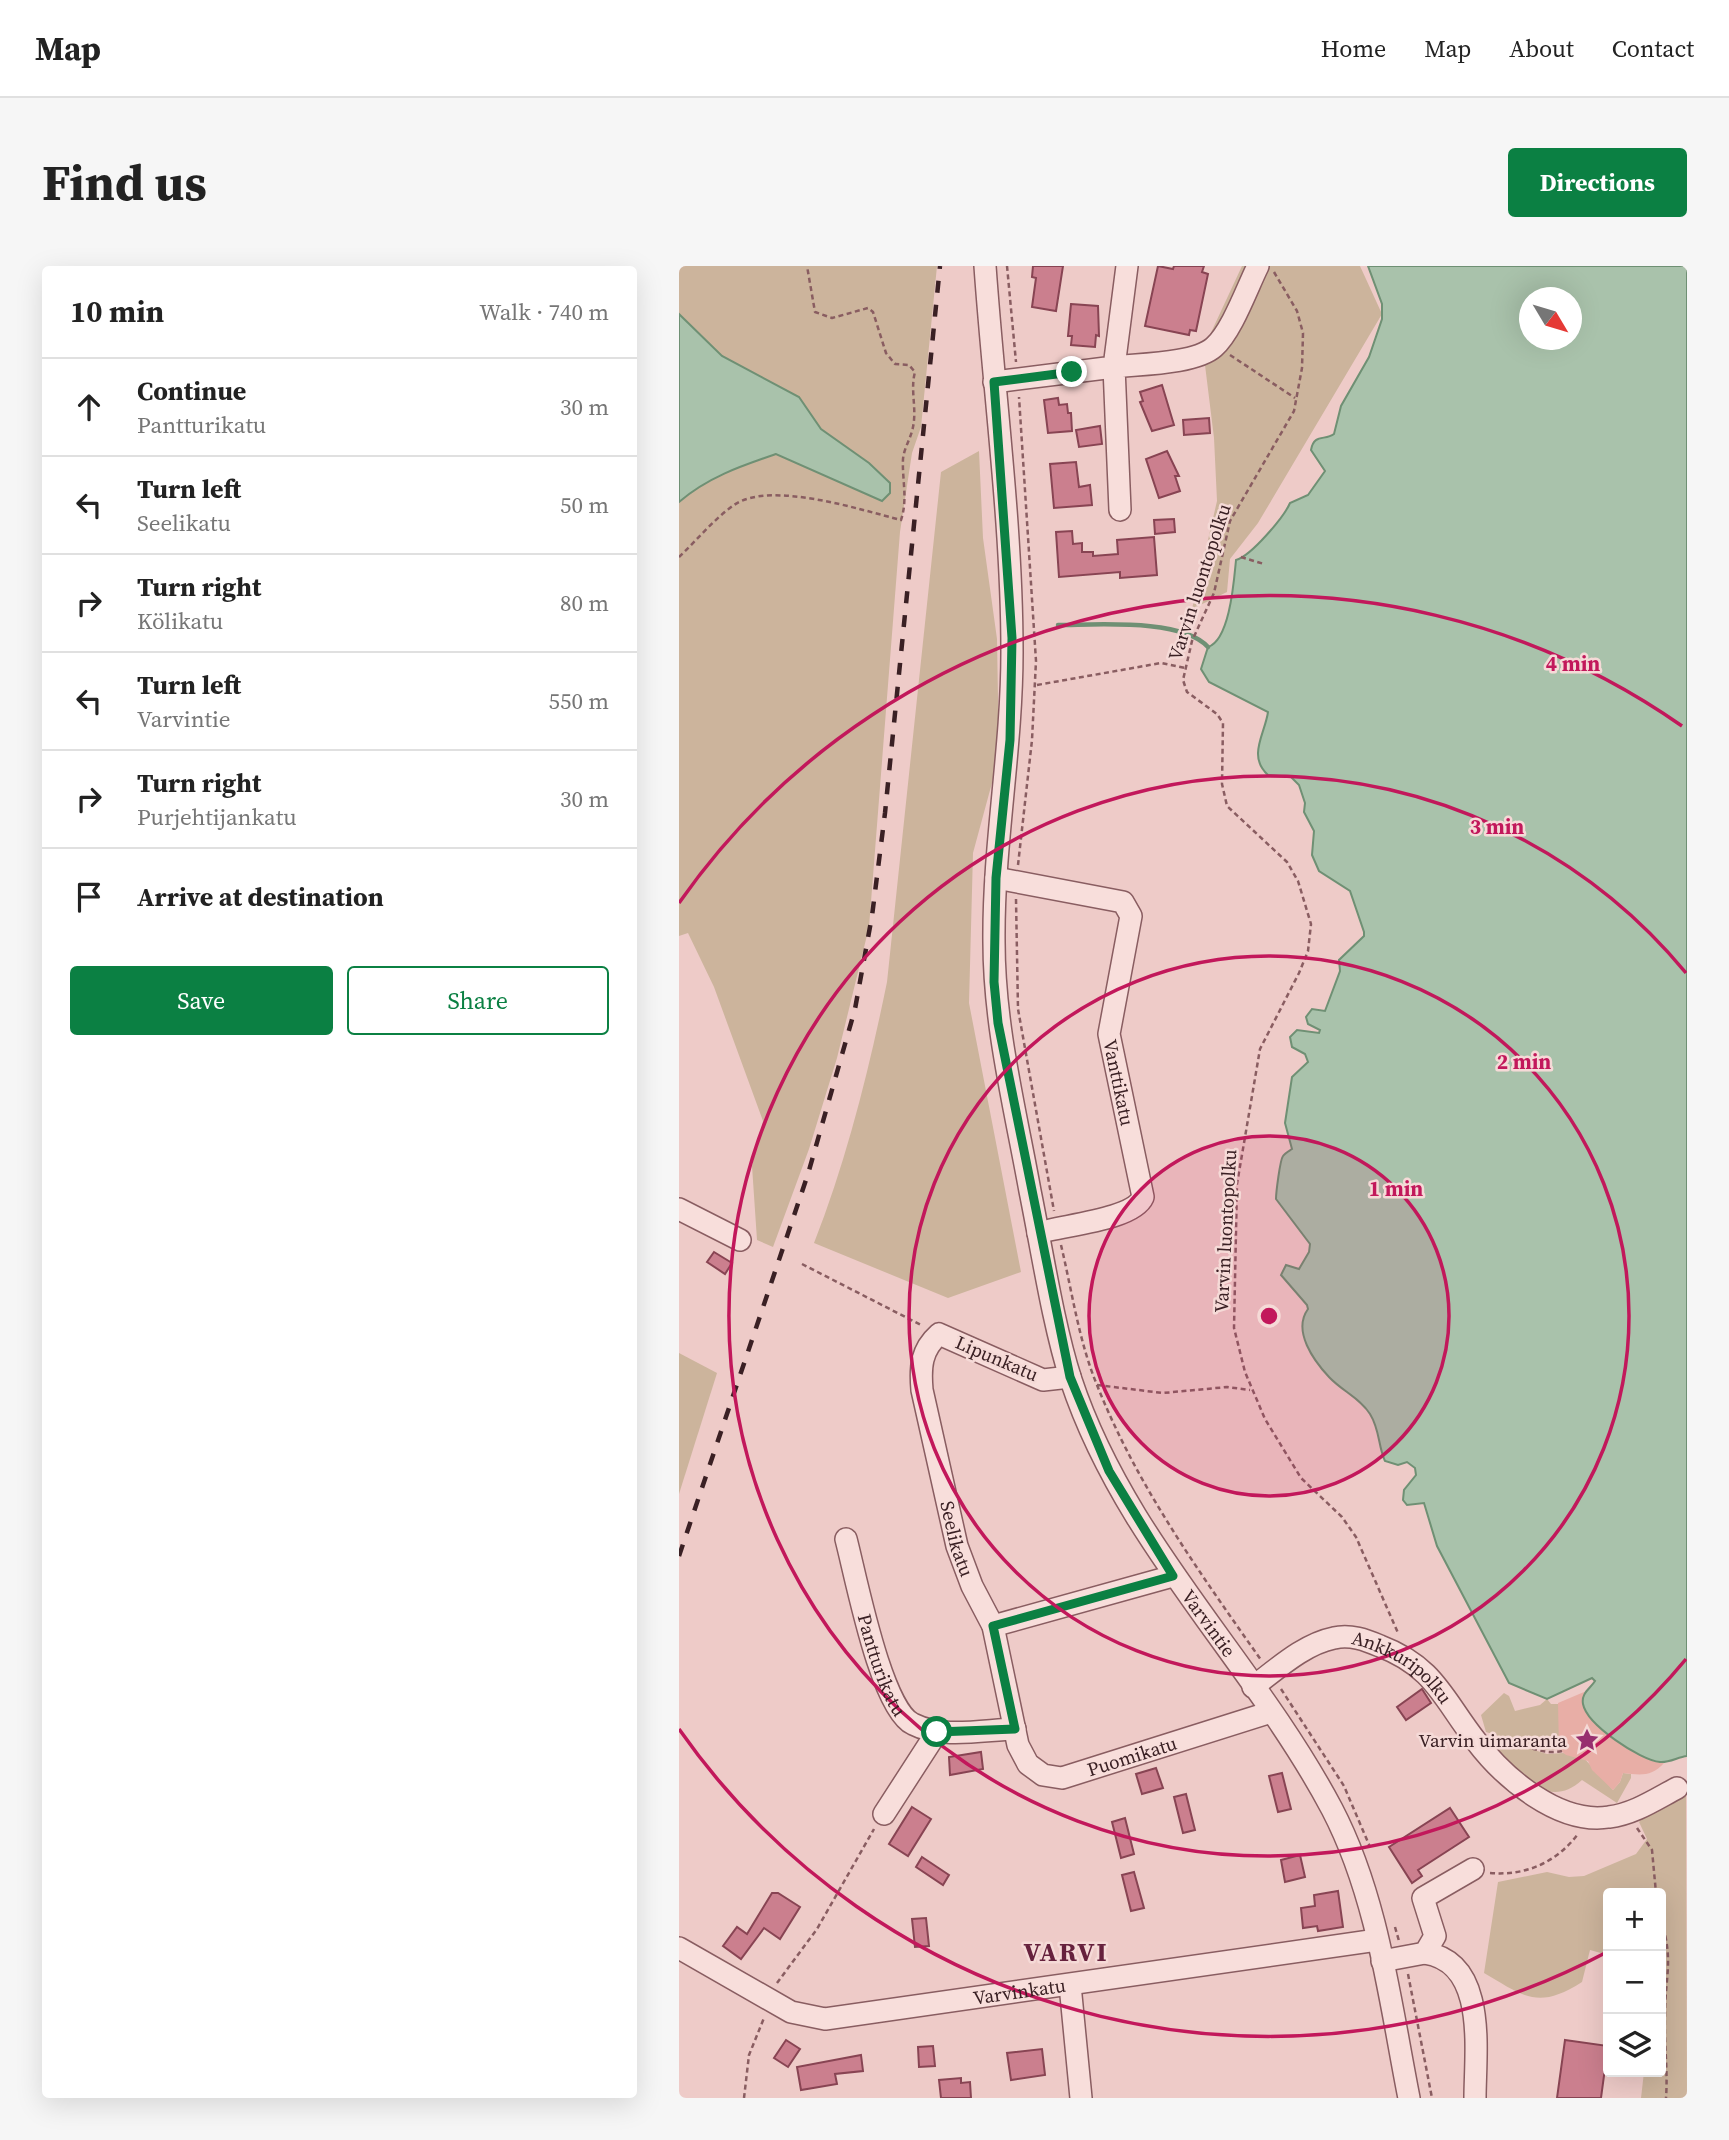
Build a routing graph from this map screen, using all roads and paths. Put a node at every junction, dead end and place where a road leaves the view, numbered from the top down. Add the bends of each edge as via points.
1 (807, 266) edge
2 (985, 266) edge
3 (1127, 266) edge
4 (1258, 266) edge
5 (1271, 266) edge
6 (1216, 346) junction
7 (1114, 367) junction
8 (994, 382) junction
9 (1296, 398) junction
10 (1120, 510) dead end
11 (679, 557) edge
12 (1241, 557) dead end
13 (1264, 564) dead end
14 (1185, 668) junction
15 (1036, 686) dead end
16 (996, 878) junction
17 (679, 1209) edge
18 (1038, 1233) junction
19 (740, 1240) dead end
20 (802, 1264) dead end
21 (934, 1339) junction
22 (1070, 1377) junction
23 (1252, 1390) junction
24 (846, 1539) dead end
25 (1173, 1576) junction
26 (993, 1626) junction
27 (1407, 1658) junction
28 (1253, 1687) junction
29 (1272, 1713) junction
30 (1015, 1729) junction
31 (937, 1732) junction
32 (1475, 1740) junction
33 (1562, 1751) dead end
34 (1677, 1788) dead end
35 (884, 1814) joint
36 (1618, 1815) junction
37 (1591, 1818) junction
38 (1473, 1869) joint
39 (1656, 1888) edge
40 (1377, 1940) junction
41 (1666, 1940) edge
42 (679, 1948) edge
43 (1425, 1953) junction
44 (1383, 1961) junction
45 (1070, 1984) junction
46 (771, 2000) junction
47 (744, 2098) edge
48 (1081, 2098) edge
49 (1409, 2098) edge
50 (1475, 2098) edge
51 (1666, 2098) edge

1 - 11 path via 815,312 832,318 868,308 887,354 915,372 914,426 903,456 905,506 901,520 813,498 757,496 735,504
2 - 8 street, Varvintie
3 - 7 street
4 - 6 street
5 - 9 path, Varvin luontopolku via 1301,321 1302,368
6 - 7 street via 1192,357
6 - 9 path
7 - 8 street
7 - 10 street
8 - 16 street, Varvintie via 1012,638 1010,740
9 - 14 path, Varvin luontopolku via 1291,419 1230,521 1214,593
12 - 13 path
14 - 15 path via 1161,663
14 - 23 path, Varvin luontopolku via 1187,692 1223,723 1222,784 1227,806 1287,862 1301,888 1311,924 1308,951 1260,1049 1237,1184 1232,1307 1237,1345
16 - 18 street, Varvintie via 998,1023
16 - 18 street, Vanttikatu via 1122,902 1131,916 1109,1034 1143,1197 1127,1213
17 - 19 street
18 - 22 street, Varvintie
20 - 21 path
21 - 22 street, Lipunkatu via 1043,1380
21 - 26 street, Seelikatu via 920,1366 922,1391 957,1546
22 - 23 path via 1163,1393 1227,1387
22 - 25 street, Varvintie via 1109,1471
23 - 27 path, Varvin luontopolku via 1301,1478 1356,1536
24 - 31 street, Pantturikatu via 893,1702 912,1724
25 - 26 street
25 - 28 street, Varvintie
26 - 30 street, Seelikatu
27 - 28 street, Ankkuripolku via 1364,1639 1337,1637 1312,1645
27 - 32 street, Ankkuripolku via 1436,1681
28 - 29 street, Varvintie
29 - 30 street, Puomikatu via 1062,1778 1043,1774 1028,1764
29 - 40 street, Varvintie via 1332,1808 1357,1869
30 - 31 street, Pantturikatu
31 - 35 street
32 - 33 path
32 - 37 street, Ankkuripolku via 1508,1775 1537,1796
34 - 36 street, Ankkuripolku
35 - 46 path via 817,1929 774,1987
36 - 37 street, Ankkuripolku
36 - 39 path via 1648,1840
37 - 38 path via 1566,1848 1546,1863 1503,1874
38 - 43 street via 1423,1898 1435,1936
40 - 44 street, Varvintie
40 - 45 street, Varvinkatu
41 - 51 path via 1670,1956
42 - 46 street, Varvinkatu
43 - 44 street
43 - 50 street via 1450,1961 1464,1980 1476,2029
44 - 49 street, Varvintie
45 - 46 street, Varvinkatu via 825,2019 791,2012
45 - 48 street
46 - 47 path via 749,2055

